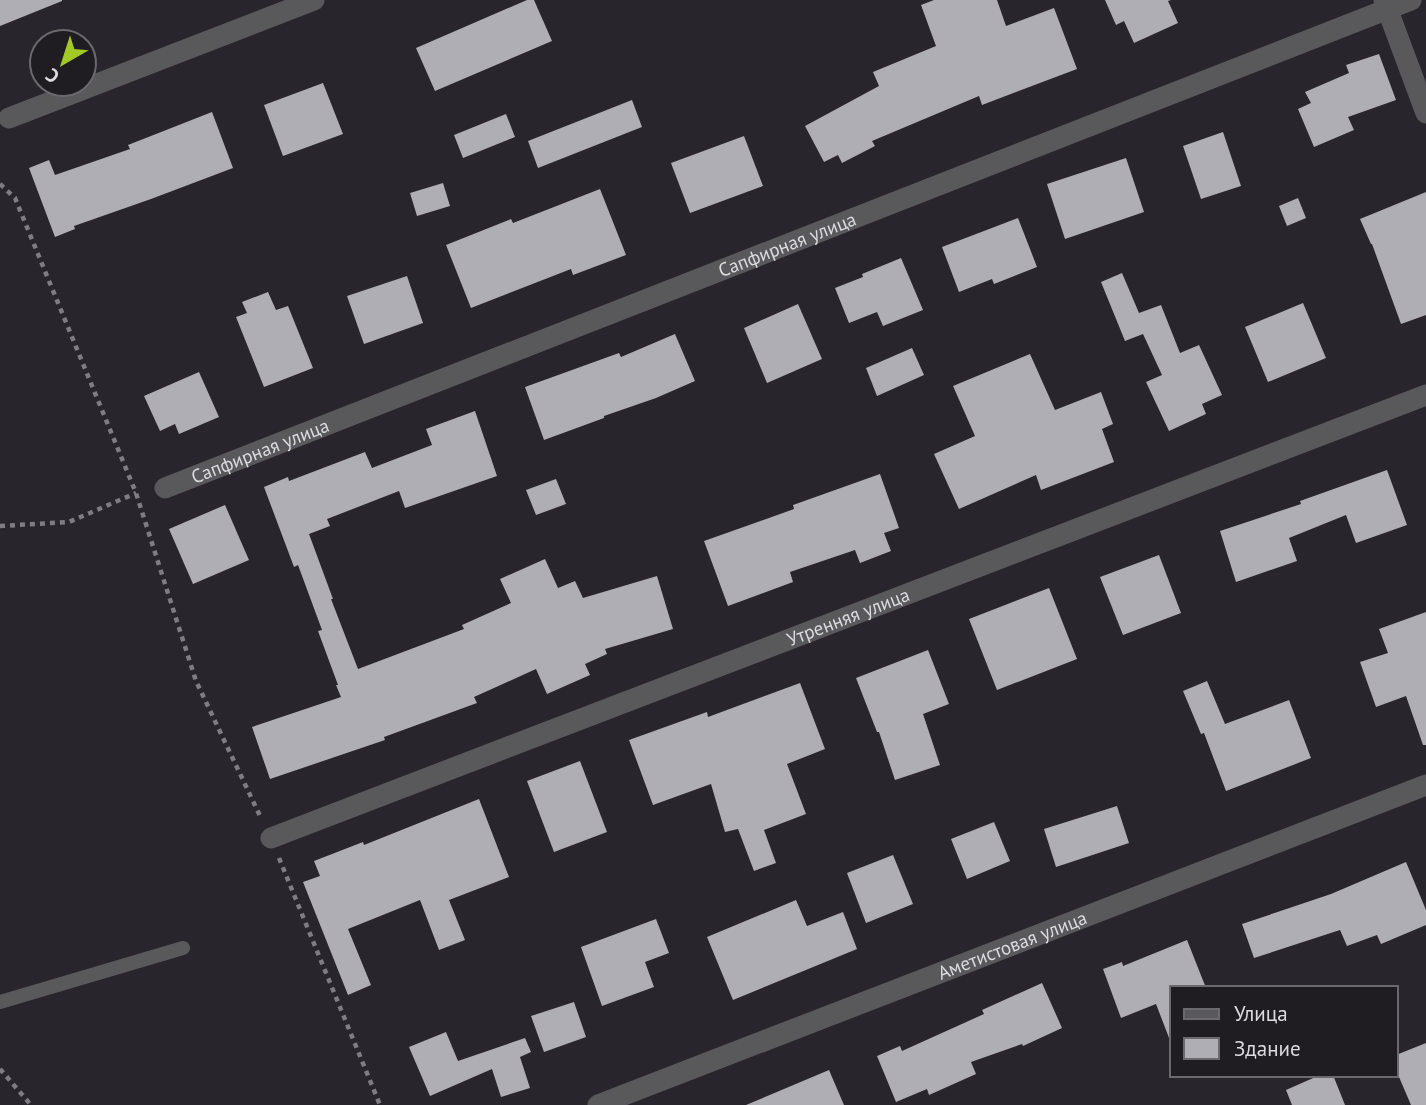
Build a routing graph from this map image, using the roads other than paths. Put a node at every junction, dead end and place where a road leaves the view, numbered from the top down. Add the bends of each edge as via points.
1 (314, 0) edge
2 (1411, 0) edge
3 (1385, 5) edge
4 (1426, 113) edge
5 (9, 118) dead end
6 (1426, 395) edge
7 (165, 488) dead end
8 (1426, 785) edge
9 (271, 838) road end
10 (183, 948) dead end
11 (0, 1002) edge
12 (598, 1105) edge

1 - 5 street
2 - 3 street, Сапфирная улица
3 - 4 street
3 - 7 street, Сапфирная улица
6 - 9 street, Утренняя улица
8 - 12 street, Аметистовая улица
10 - 11 lane

